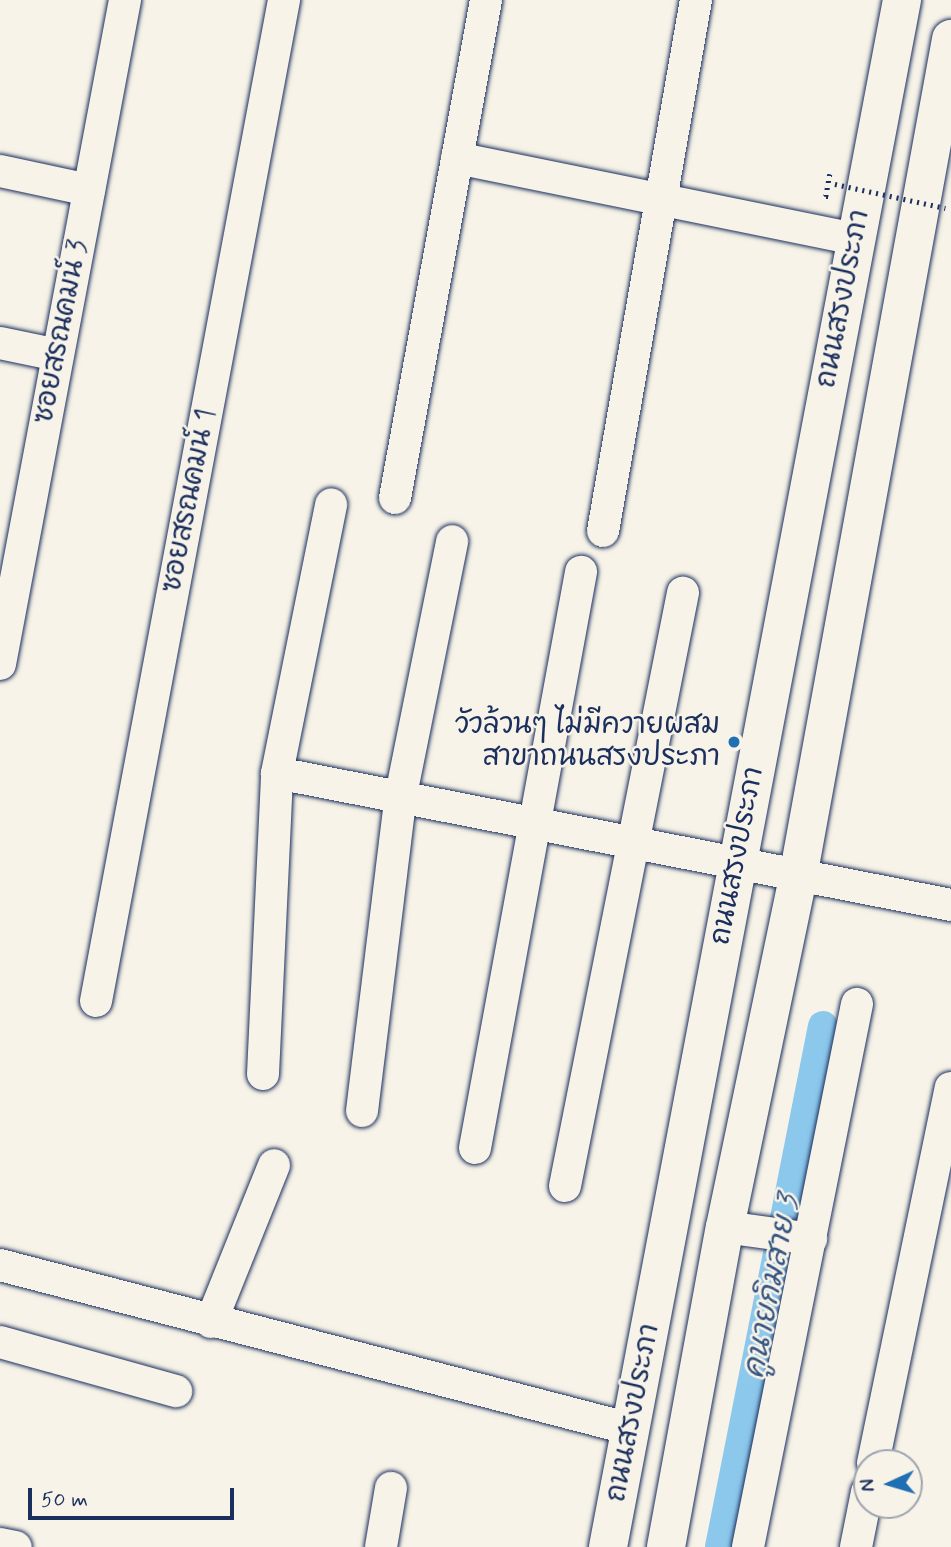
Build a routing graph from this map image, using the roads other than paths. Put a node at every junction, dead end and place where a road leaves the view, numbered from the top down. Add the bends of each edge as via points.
1 (125, 0) edge
2 (284, 0) edge
3 (486, 0) edge
4 (696, 0) edge
5 (902, 0) edge
6 (951, 39) edge
7 (457, 158) junction
8 (0, 170) edge
9 (89, 190) junction
10 (659, 200) junction
11 (855, 239) junction
12 (0, 343) edge
13 (58, 355) junction
14 (394, 498) dead end
15 (331, 504) dead end
16 (13, 519) edge
17 (603, 531) dead end
18 (452, 541) dead end
19 (581, 572) dead end
20 (683, 593) dead end
21 (0, 664) edge
22 (277, 773) junction
23 (400, 800) junction
24 (535, 825) junction
25 (632, 844) junction
26 (736, 865) junction
27 (797, 877) junction
28 (951, 905) edge
29 (96, 1001) dead end
30 (857, 1004) dead end
31 (263, 1074) dead end
32 (951, 1088) edge
33 (362, 1111) dead end
34 (475, 1148) dead end
35 (274, 1165) dead end
36 (565, 1186) dead end
37 (725, 1227) junction
38 (804, 1239) junction
39 (0, 1265) edge
40 (211, 1322) junction
41 (0, 1342) edge
42 (176, 1391) dead end
43 (631, 1429) junction
44 (876, 1449) edge
45 (391, 1488) dead end
46 (862, 1519) edge
47 (0, 1544) edge
48 (16, 1547) edge
49 (381, 1547) edge
50 (608, 1547) edge
51 (666, 1547) edge
52 (748, 1547) edge
53 (856, 1547) edge

1 - 9 street, ซอยสรณคมน์ 3
2 - 29 street, ซอยสรณคมน์ 1
3 - 7 street
4 - 10 street
5 - 11 main road, ถนนสรงประภา
6 - 27 main road, ถนนสรงประภา
7 - 10 street
7 - 14 street
8 - 9 street
9 - 13 street, ซอยสรณคมน์ 3
10 - 11 street
10 - 17 street
11 - 26 main road, ถนนสรงประภา
12 - 13 street
13 - 16 street, ซอยสรณคมน์ 3
15 - 22 street
16 - 21 street, ซอยสรณคมน์ 3
18 - 23 street
19 - 24 street
20 - 25 street
22 - 23 street
22 - 31 street
23 - 24 street
23 - 33 street
24 - 25 street
24 - 34 street
25 - 26 street
25 - 36 street
26 - 27 street
26 - 43 main road, ถนนสรงประภา
27 - 28 street
27 - 37 main road, ถนนสรงประภา
30 - 38 street
32 - 44 street
35 - 40 street
37 - 38 street
37 - 51 main road, ถนนสรงประภา
38 - 52 street
39 - 40 street
40 - 43 street via 412,1368
41 - 42 street
43 - 50 main road, ถนนสรงประภา
45 - 49 street
46 - 53 street
47 - 48 street

